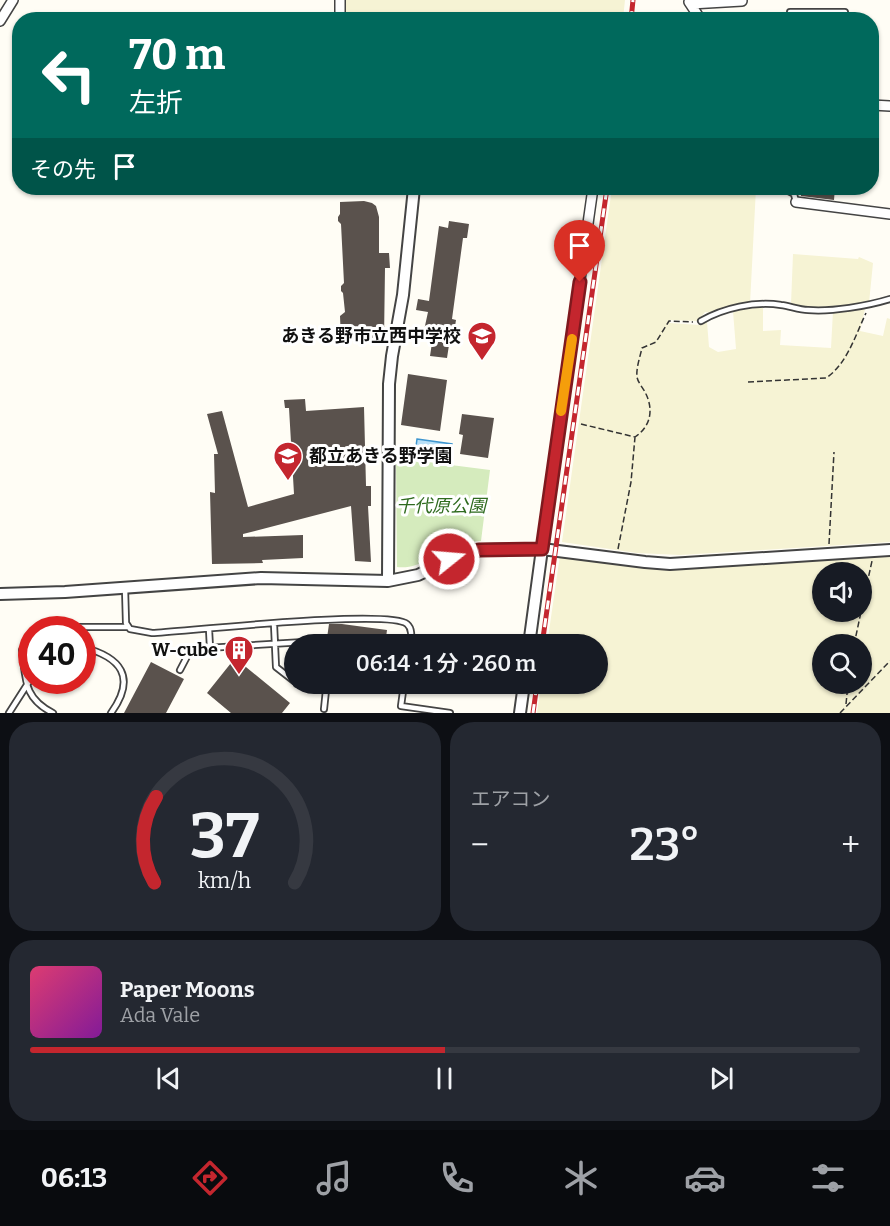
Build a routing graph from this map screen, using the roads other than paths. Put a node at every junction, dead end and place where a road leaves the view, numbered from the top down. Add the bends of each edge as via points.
1 (13, 0) edge
2 (742, 1) edge
3 (690, 2) edge
4 (790, 12) dead end
5 (845, 12) edge
6 (0, 21) edge
7 (413, 195) edge
8 (592, 195) edge
9 (794, 195) edge
10 (796, 202) joint
11 (890, 214) edge
12 (890, 299) edge
13 (701, 321) road end
14 (542, 549) junction
15 (890, 550) edge
16 (388, 581) junction
17 (125, 588) junction
18 (0, 594) edge
19 (274, 624) junction
20 (96, 627) edge
21 (127, 627) junction
22 (209, 629) junction
23 (412, 634) edge
24 (530, 634) edge
25 (284, 643) edge
26 (274, 644) junction
27 (210, 648) junction
28 (96, 653) edge
29 (180, 670) dead end
30 (284, 673) edge
31 (21, 694) edge
32 (30, 694) edge
33 (326, 694) edge
34 (403, 694) edge
35 (523, 694) edge
36 (324, 709) dead end
37 (9, 713) edge
38 (53, 713) edge
39 (111, 713) edge
40 (450, 713) edge
41 (520, 713) edge

1 - 6 street
2 - 3 street
4 - 5 lane
7 - 16 street via 389,384
8 - 14 street
9 - 10 lane
10 - 11 street
12 - 13 lane via 808,310 755,305
14 - 15 street via 670,564
14 - 16 street via 470,552 418,575
14 - 24 street
16 - 17 street via 261,578
17 - 18 street
17 - 21 lane
19 - 22 lane
19 - 23 lane via 339,618 395,619 406,622
19 - 26 lane
20 - 21 lane
21 - 22 lane via 152,633
22 - 27 lane
25 - 26 lane
26 - 27 lane
26 - 30 lane via 276,667
27 - 29 lane via 191,649
28 - 39 lane via 118,664 123,672 124,687
31 - 37 lane
32 - 38 lane via 40,707
33 - 36 lane
34 - 40 lane via 401,706
35 - 41 street

